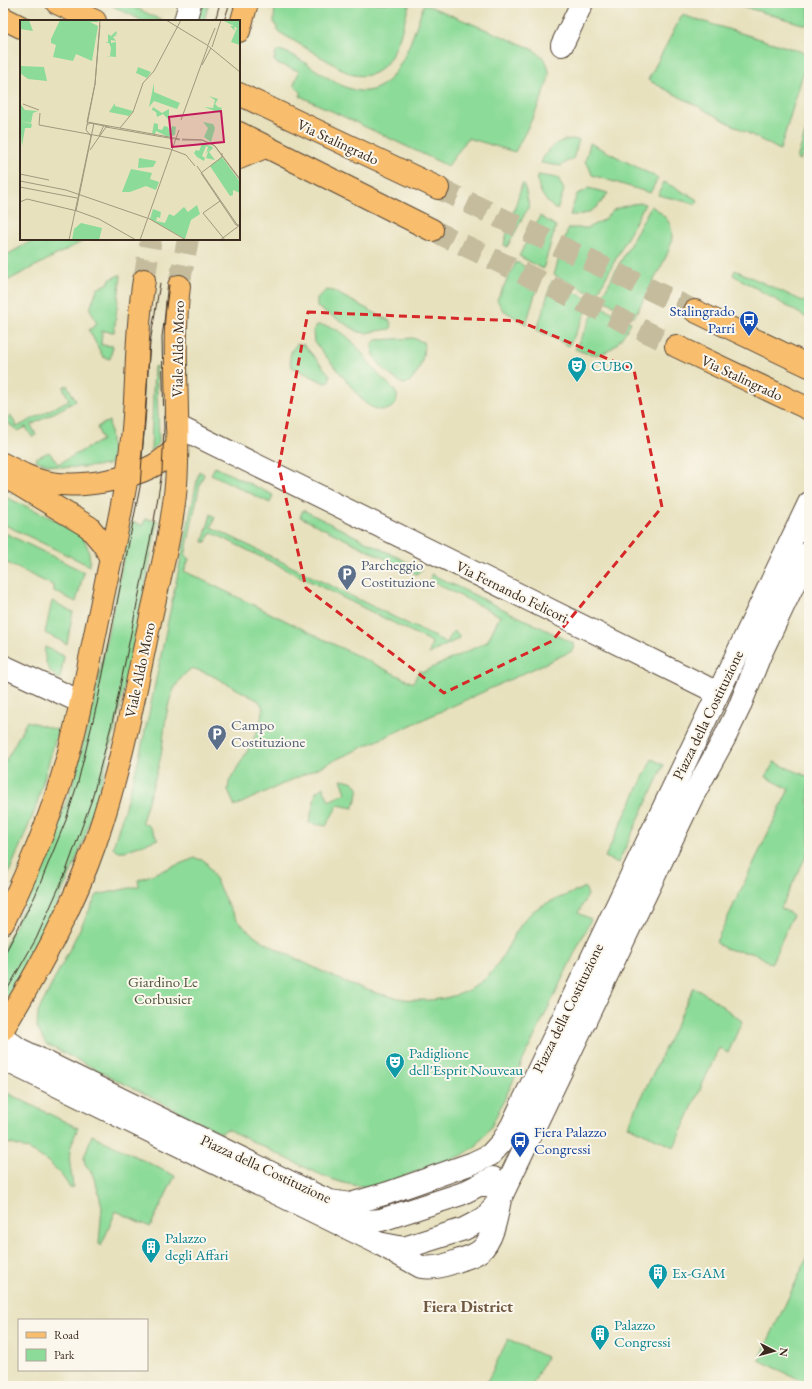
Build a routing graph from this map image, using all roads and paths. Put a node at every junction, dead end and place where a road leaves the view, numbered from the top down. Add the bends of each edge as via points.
1 (57, 3) edge
2 (190, 3) edge
3 (247, 3) edge
4 (582, 3) edge
5 (3, 18) edge
6 (93, 20) edge
7 (185, 20) edge
8 (20, 26) edge
9 (240, 28) edge
10 (562, 45) dead end
11 (240, 94) edge
12 (240, 134) edge
13 (265, 147) junction
14 (240, 158) edge
15 (438, 188) tunnel mouth
16 (432, 230) tunnel mouth
17 (144, 280) tunnel mouth
18 (179, 286) tunnel mouth
19 (695, 311) tunnel mouth
20 (676, 346) tunnel mouth
21 (809, 366) edge
22 (809, 409) edge
23 (177, 437) junction
24 (3, 464) edge
25 (127, 475) junction
26 (3, 476) edge
27 (809, 503) edge
28 (809, 552) edge
29 (110, 559) junction
30 (3, 666) edge
31 (718, 693) junction
32 (80, 702) junction
33 (3, 923) edge
34 (3, 1029) edge
35 (3, 1037) edge
36 (3, 1058) edge
37 (523, 1151) junction
38 (480, 1185) junction
39 (500, 1199) junction
40 (323, 1216) junction

1 - 6 main road
2 - 7 street
3 - 9 main road
4 - 10 street
5 - 8 main road
11 - 15 main road, Via Stalingrado
12 - 13 main road
13 - 14 main road
13 - 16 main road
17 - 25 main road via 137,337 134,419
18 - 23 main road, Viale Aldo Moro via 175,348
19 - 21 main road
20 - 22 main road, Via Stalingrado
23 - 25 main road via 154,465
23 - 31 street, Via Fernando Felicori
23 - 34 main road, Viale Aldo Moro via 173,513 131,715 108,804 66,914 47,954
24 - 25 main road via 37,480 64,485 93,483
25 - 29 main road
26 - 29 main road via 89,527 104,545
27 - 31 street, Piazza della Costituzione
28 - 37 street, Piazza della Costituzione via 760,655 724,740 692,797
29 - 32 main road
30 - 32 street
31 - 35 street, Piazza della Costituzione via 509,1131 496,1150 482,1159 359,1202 340,1204 19,1049
32 - 33 main road via 62,778 50,815 20,889
36 - 40 street, Piazza della Costituzione
37 - 38 street, Piazza della Costituzione via 504,1170
37 - 39 street, Piazza della Costituzione
38 - 39 street via 495,1188
38 - 40 street, Piazza della Costituzione via 381,1220 356,1222
39 - 40 street, Piazza della Costituzione via 485,1246 476,1254 450,1264 428,1268 421,1267

